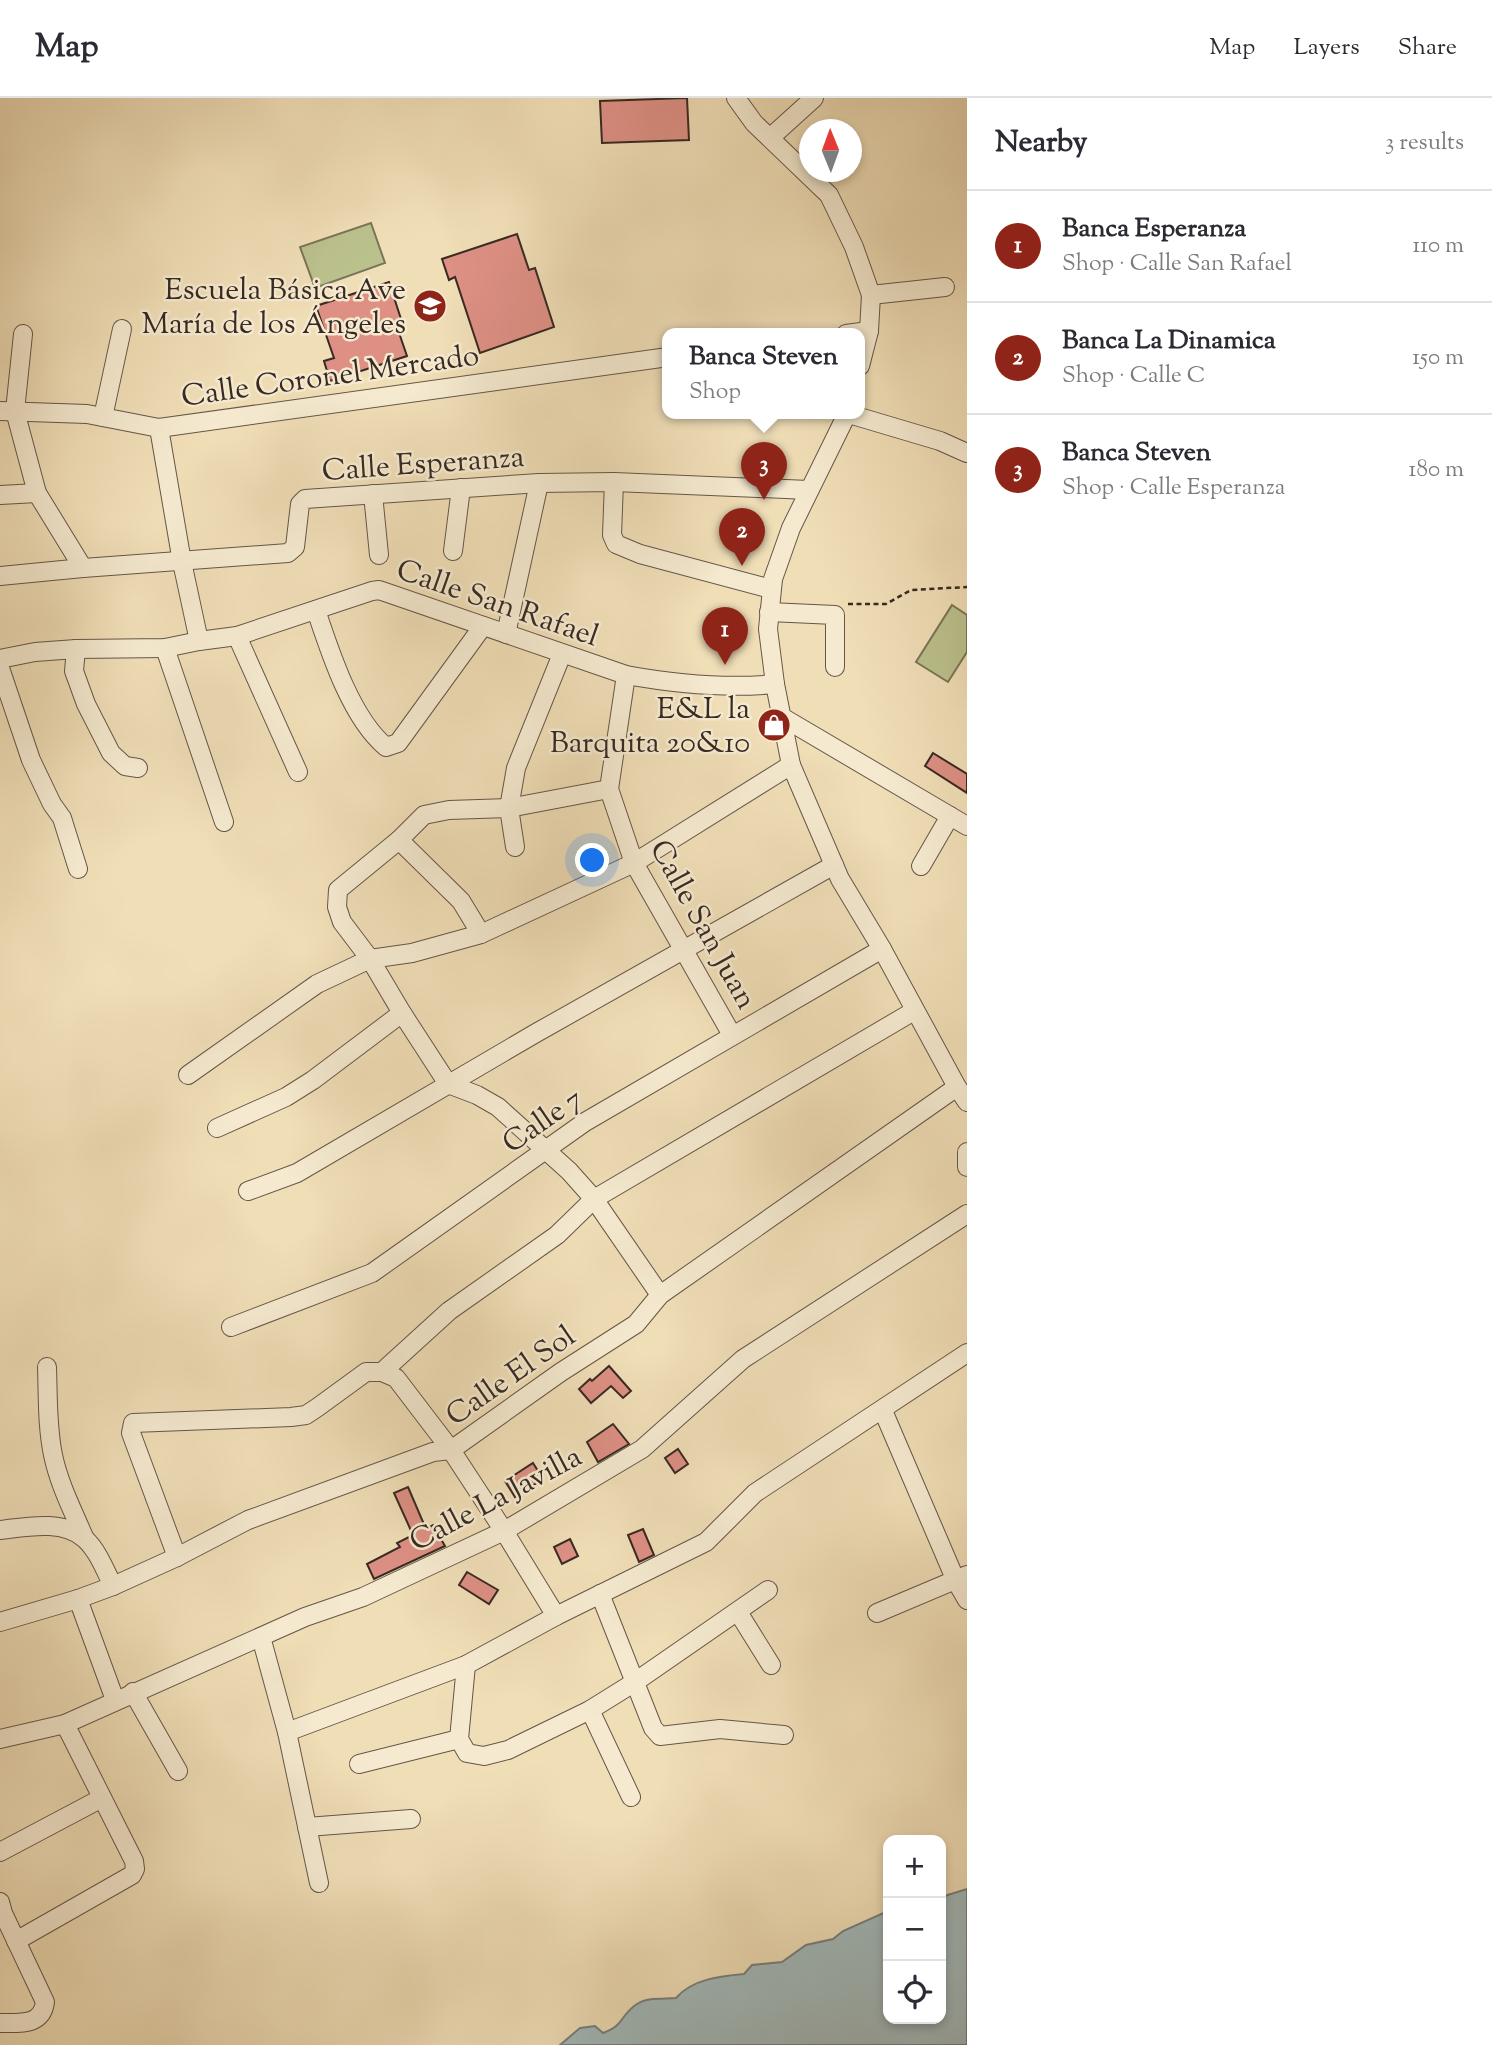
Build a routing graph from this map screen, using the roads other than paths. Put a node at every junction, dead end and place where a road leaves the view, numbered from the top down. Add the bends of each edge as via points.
1 (736, 98) edge
2 (814, 98) edge
3 (771, 137) junction
4 (944, 287) dead end
5 (871, 295) junction
6 (122, 329) dead end
7 (869, 331) junction
8 (865, 332) edge
9 (23, 334) dead end
10 (865, 347) edge
11 (662, 359) edge
12 (8, 411) edge
13 (103, 417) junction
14 (845, 419) edge
15 (865, 419) edge
16 (159, 428) junction
17 (967, 453) edge
18 (539, 482) junction
19 (614, 482) junction
20 (461, 488) junction
21 (809, 490) junction
22 (37, 493) junction
23 (373, 494) junction
24 (0, 495) edge
25 (453, 551) dead end
26 (379, 555) dead end
27 (182, 562) junction
28 (83, 568) junction
29 (0, 576) edge
30 (771, 589) junction
31 (316, 610) junction
32 (769, 612) junction
33 (483, 626) junction
34 (506, 634) junction
35 (237, 636) junction
36 (199, 641) junction
37 (165, 648) junction
38 (76, 649) junction
39 (562, 654) junction
40 (0, 659) edge
41 (835, 667) dead end
42 (0, 668) edge
43 (626, 675) junction
44 (775, 684) junction
45 (782, 716) junction
46 (791, 765) junction
47 (138, 768) dead end
48 (298, 772) dead end
49 (609, 789) junction
50 (509, 808) junction
51 (950, 816) junction
52 (224, 822) dead end
53 (967, 826) edge
54 (398, 840) junction
55 (515, 847) dead end
56 (634, 863) junction
57 (834, 865) junction
58 (921, 866) dead end
59 (78, 869) dead end
60 (481, 934) junction
61 (882, 949) junction
62 (685, 950) junction
63 (370, 959) junction
64 (914, 1010) junction
65 (402, 1013) junction
66 (732, 1035) junction
67 (188, 1074) dead end
68 (448, 1084) junction
69 (962, 1095) edge
70 (217, 1128) dead end
71 (547, 1151) junction
72 (967, 1152) edge
73 (967, 1167) edge
74 (248, 1191) dead end
75 (594, 1199) junction
76 (967, 1214) edge
77 (660, 1295) junction
78 (231, 1326) dead end
79 (967, 1353) edge
80 (47, 1367) dead end
81 (382, 1372) junction
82 (885, 1409) junction
83 (451, 1450) junction
84 (0, 1530) edge
85 (504, 1531) junction
86 (84, 1537) junction
87 (177, 1557) junction
88 (961, 1578) edge
89 (113, 1586) junction
90 (768, 1590) dead end
91 (600, 1594) junction
92 (78, 1599) junction
93 (967, 1600) edge
94 (738, 1612) junction
95 (877, 1613) dead end
96 (556, 1616) junction
97 (0, 1622) edge
98 (261, 1637) junction
99 (466, 1665) junction
100 (771, 1665) dead end
101 (635, 1682) junction
102 (133, 1692) junction
103 (115, 1700) junction
104 (590, 1710) junction
105 (65, 1724) junction
106 (287, 1731) junction
107 (784, 1735) dead end
108 (0, 1739) edge
109 (459, 1739) junction
110 (359, 1764) dead end
111 (178, 1771) dead end
112 (631, 1797) dead end
113 (102, 1798) junction
114 (411, 1819) dead end
115 (307, 1827) junction
116 (0, 1852) edge
117 (319, 1883) dead end
118 (1, 1910) edge
119 (16, 1941) junction
120 (0, 2023) edge

1 - 3 street
2 - 3 street
3 - 5 street via 829,195
4 - 5 street
5 - 7 street
6 - 13 street
7 - 8 street
7 - 10 street
9 - 12 street
11 - 16 street, Calle Coronel Mercado
12 - 13 street, Calle Coronel Mercado
12 - 22 street
13 - 16 street, Calle Coronel Mercado
14 - 21 street
15 - 17 street
16 - 27 street
18 - 19 street, Calle Esperanza
18 - 20 street, Calle Esperanza
18 - 34 street
19 - 21 street, Calle Esperanza
19 - 30 street via 612,535 616,544
20 - 23 street, Calle Esperanza
20 - 25 street
21 - 30 street
22 - 24 street
22 - 28 street
23 - 26 street
23 - 27 street, Calle Esperanza via 302,501 295,547 288,553
27 - 28 street, Calle Esperanza
27 - 36 street
28 - 29 street, Calle Esperanza
30 - 32 street
31 - 33 street, Calle San Rafael via 379,590
31 - 33 street via 337,673 374,737 386,747 398,743
31 - 35 street, Calle San Rafael
32 - 41 street via 835,615
32 - 44 street
33 - 34 street, Calle San Rafael
34 - 39 street, Calle San Rafael
35 - 36 street, Calle San Rafael
35 - 48 street
36 - 37 street, Calle San Rafael
37 - 38 street, Calle San Rafael
37 - 52 street
38 - 40 street, Calle San Rafael
38 - 47 street via 74,671 111,753 125,766
39 - 43 street, Calle San Rafael
39 - 50 street via 516,768
42 - 59 street via 31,760 62,818
43 - 44 street, Calle San Rafael via 736,688
43 - 49 street, Calle San Juan
44 - 45 street
45 - 46 street
45 - 51 street
46 - 56 street
46 - 57 street
49 - 50 street
49 - 56 street, Calle San Juan
50 - 54 street via 424,815
50 - 55 street
51 - 53 street
51 - 58 street
54 - 60 street via 461,901
54 - 63 street via 338,890 342,922
56 - 60 street
56 - 62 street, Calle San Juan
57 - 61 street
57 - 62 street
60 - 63 street
61 - 64 street
61 - 66 street, Calle 7
62 - 66 street, Calle San Juan
62 - 68 street
63 - 65 street
63 - 67 street via 317,984
64 - 69 street
64 - 75 street
65 - 68 street
65 - 70 street via 304,1086
66 - 71 street, Calle 7 via 585,1122
68 - 71 street via 498,1107
68 - 74 street via 297,1174
69 - 77 street, Calle El Sol
71 - 75 street
71 - 78 street, Calle 7 via 372,1273
72 - 73 street
75 - 77 street
75 - 81 street via 557,1235 449,1311
76 - 85 street, Calle La Javilla via 743,1359 642,1449
77 - 83 street, Calle El Sol via 636,1324
79 - 82 street
80 - 86 street via 53,1456
81 - 83 street via 396,1378
81 - 87 street via 366,1372 306,1415 133,1423 131,1433
82 - 88 street
82 - 91 street via 755,1493 706,1542
83 - 85 street
83 - 87 street, Calle El Sol via 433,1452 248,1520
84 - 86 street via 43,1525
85 - 96 street
85 - 98 street, Calle La Javilla via 363,1597
86 - 89 street
87 - 89 street, Calle El Sol
88 - 93 street
88 - 95 street
89 - 92 street, Calle El Sol
90 - 94 street
91 - 96 street
91 - 101 street
92 - 97 street, Calle El Sol
92 - 103 street
94 - 100 street
94 - 101 street
96 - 99 street
98 - 102 street, Calle La Javilla
98 - 106 street
99 - 106 street
99 - 109 street
101 - 104 street
101 - 107 street via 660,1736 720,1729
102 - 103 street, Calle La Javilla
102 - 111 street
103 - 105 street, Calle La Javilla
104 - 109 street via 484,1756 467,1753
104 - 112 street
105 - 108 street, Calle La Javilla
105 - 113 street
106 - 115 street
109 - 110 street
113 - 116 street
113 - 119 street via 134,1861 132,1875
114 - 115 street
115 - 117 street
118 - 119 street
119 - 120 street via 44,2002 44,2012 38,2019

